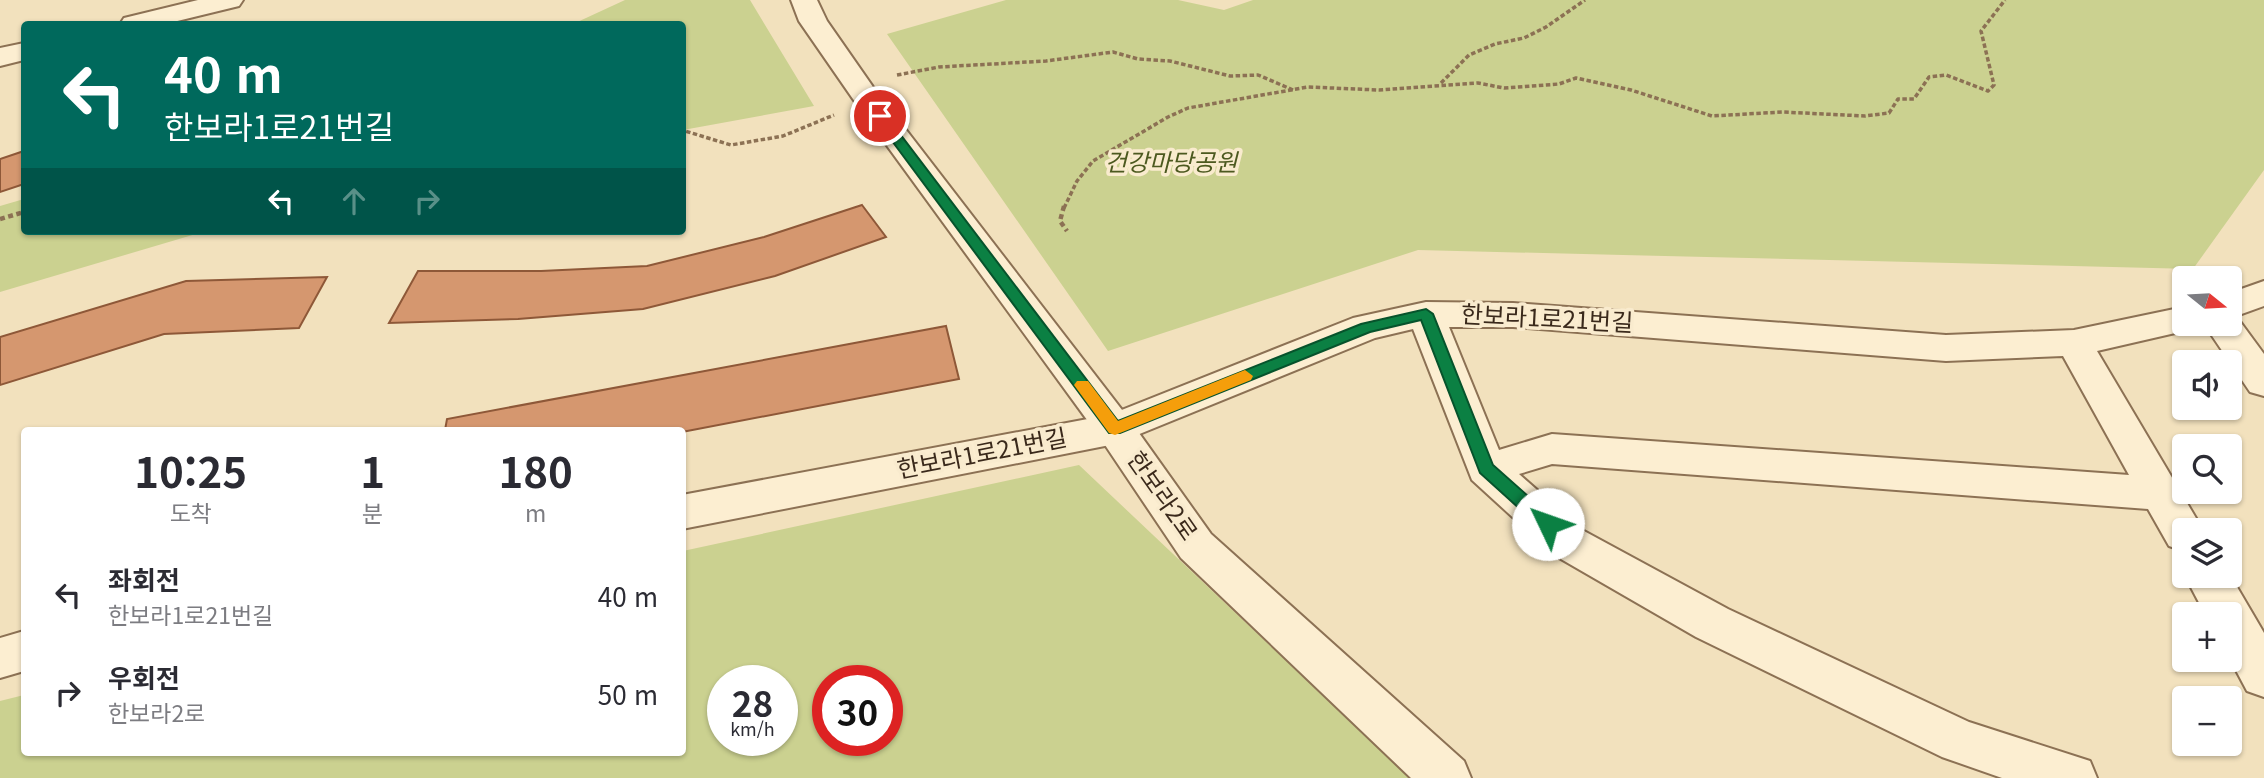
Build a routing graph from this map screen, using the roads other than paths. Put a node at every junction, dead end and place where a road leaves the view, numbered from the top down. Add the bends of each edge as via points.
1 (230, 0) edge
2 (804, 0) edge
3 (146, 21) edge
4 (21, 53) edge
5 (0, 57) edge
6 (2264, 293) edge
7 (2242, 301) edge
8 (1426, 314) junction
9 (2172, 322) edge
10 (2231, 336) edge
11 (2074, 343) junction
12 (2264, 382) edge
13 (1115, 429) junction
14 (1486, 469) junction
15 (2162, 494) junction
16 (686, 511) edge
17 (2175, 518) edge
18 (2242, 638) edge
19 (21, 652) edge
20 (0, 658) edge
21 (2264, 676) edge
22 (1446, 778) edge
23 (2072, 778) edge

1 - 3 street
2 - 13 street, 한보라2로 via 813,21 863,93
4 - 5 street
6 - 7 street
8 - 11 street, 한보라1로21번길 via 1513,315 1946,348
8 - 13 street, 한보라1로21번길 via 1366,327
8 - 14 street
9 - 11 street, 한보라1로21번길
10 - 12 street
11 - 15 street
13 - 16 street, 한보라1로21번길
13 - 22 street, 한보라2로 via 1196,546
14 - 15 street via 1552,449
14 - 23 street via 1569,543 1712,624 1959,741
15 - 17 street
18 - 21 street
19 - 20 street

